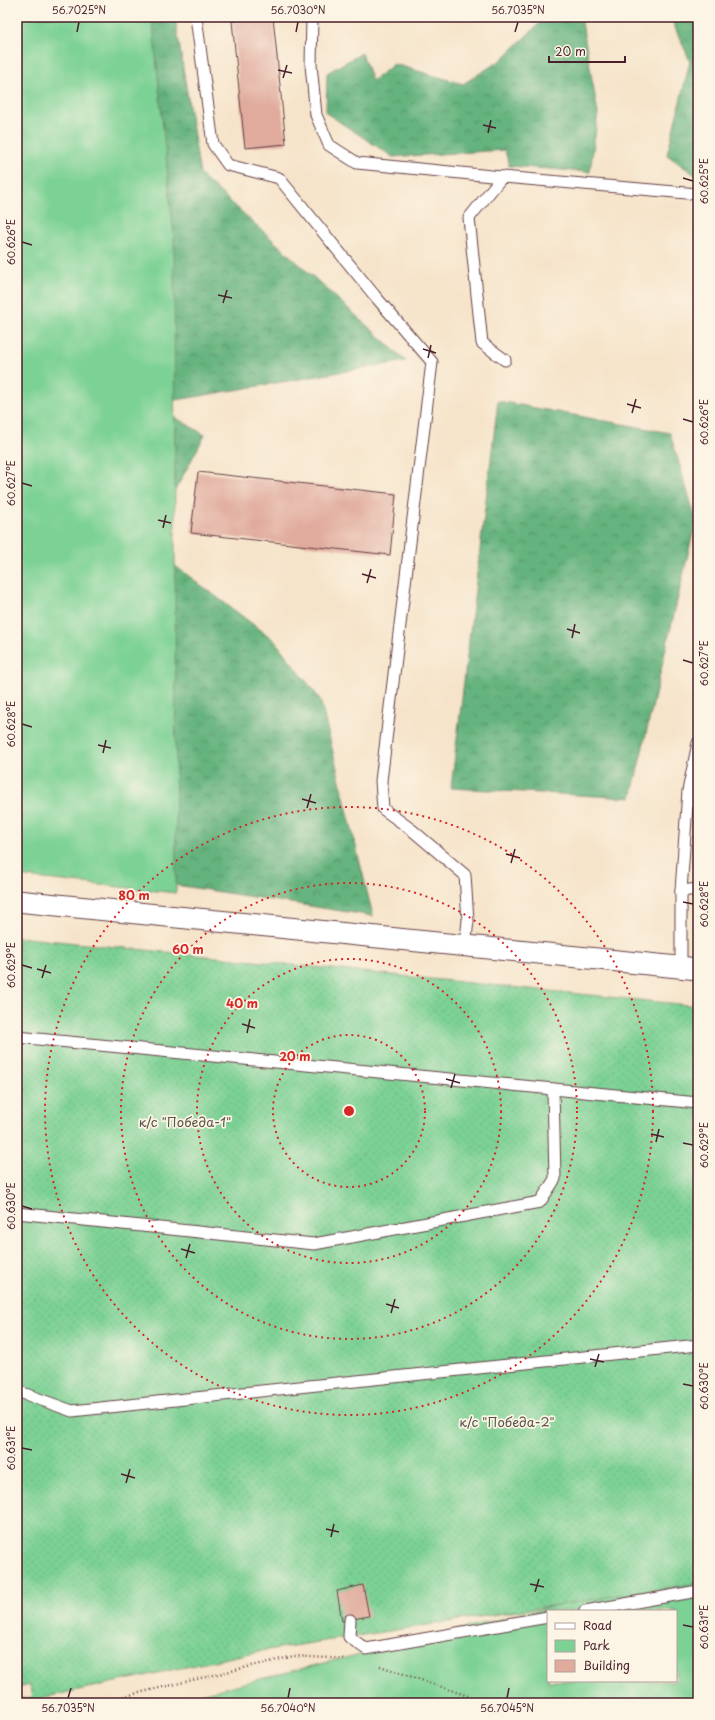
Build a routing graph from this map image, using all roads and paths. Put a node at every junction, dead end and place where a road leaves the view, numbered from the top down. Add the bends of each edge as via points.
1 (196, 17) edge
2 (312, 17) edge
3 (502, 177) junction
4 (698, 194) edge
5 (505, 360) dead end
6 (698, 743) edge
7 (698, 889) edge
8 (681, 891) junction
9 (17, 901) edge
10 (465, 946) junction
11 (689, 968) edge
12 (17, 1037) edge
13 (553, 1089) junction
14 (698, 1103) edge
15 (17, 1213) edge
16 (698, 1345) edge
17 (17, 1391) edge
18 (698, 1591) edge
19 (591, 1610) edge
20 (547, 1617) edge
21 (350, 1620) dead end
22 (354, 1659) dead end
23 (376, 1665) dead end
24 (96, 1703) edge
25 (489, 1703) edge

1 - 10 lane via 213,144 228,165 279,178 432,362 381,781 383,809 465,875 468,921
2 - 3 lane via 311,65 316,115 329,145 357,163
3 - 4 lane
3 - 5 lane via 469,218 482,343
6 - 8 lane via 688,791
7 - 8 lane
8 - 11 lane
9 - 10 street
10 - 11 street
12 - 13 lane
13 - 14 lane
13 - 15 lane via 555,1179 540,1202 314,1244
16 - 17 lane via 72,1411
18 - 19 lane
20 - 21 lane via 366,1649 350,1637
22 - 24 path via 294,1656
23 - 25 path

